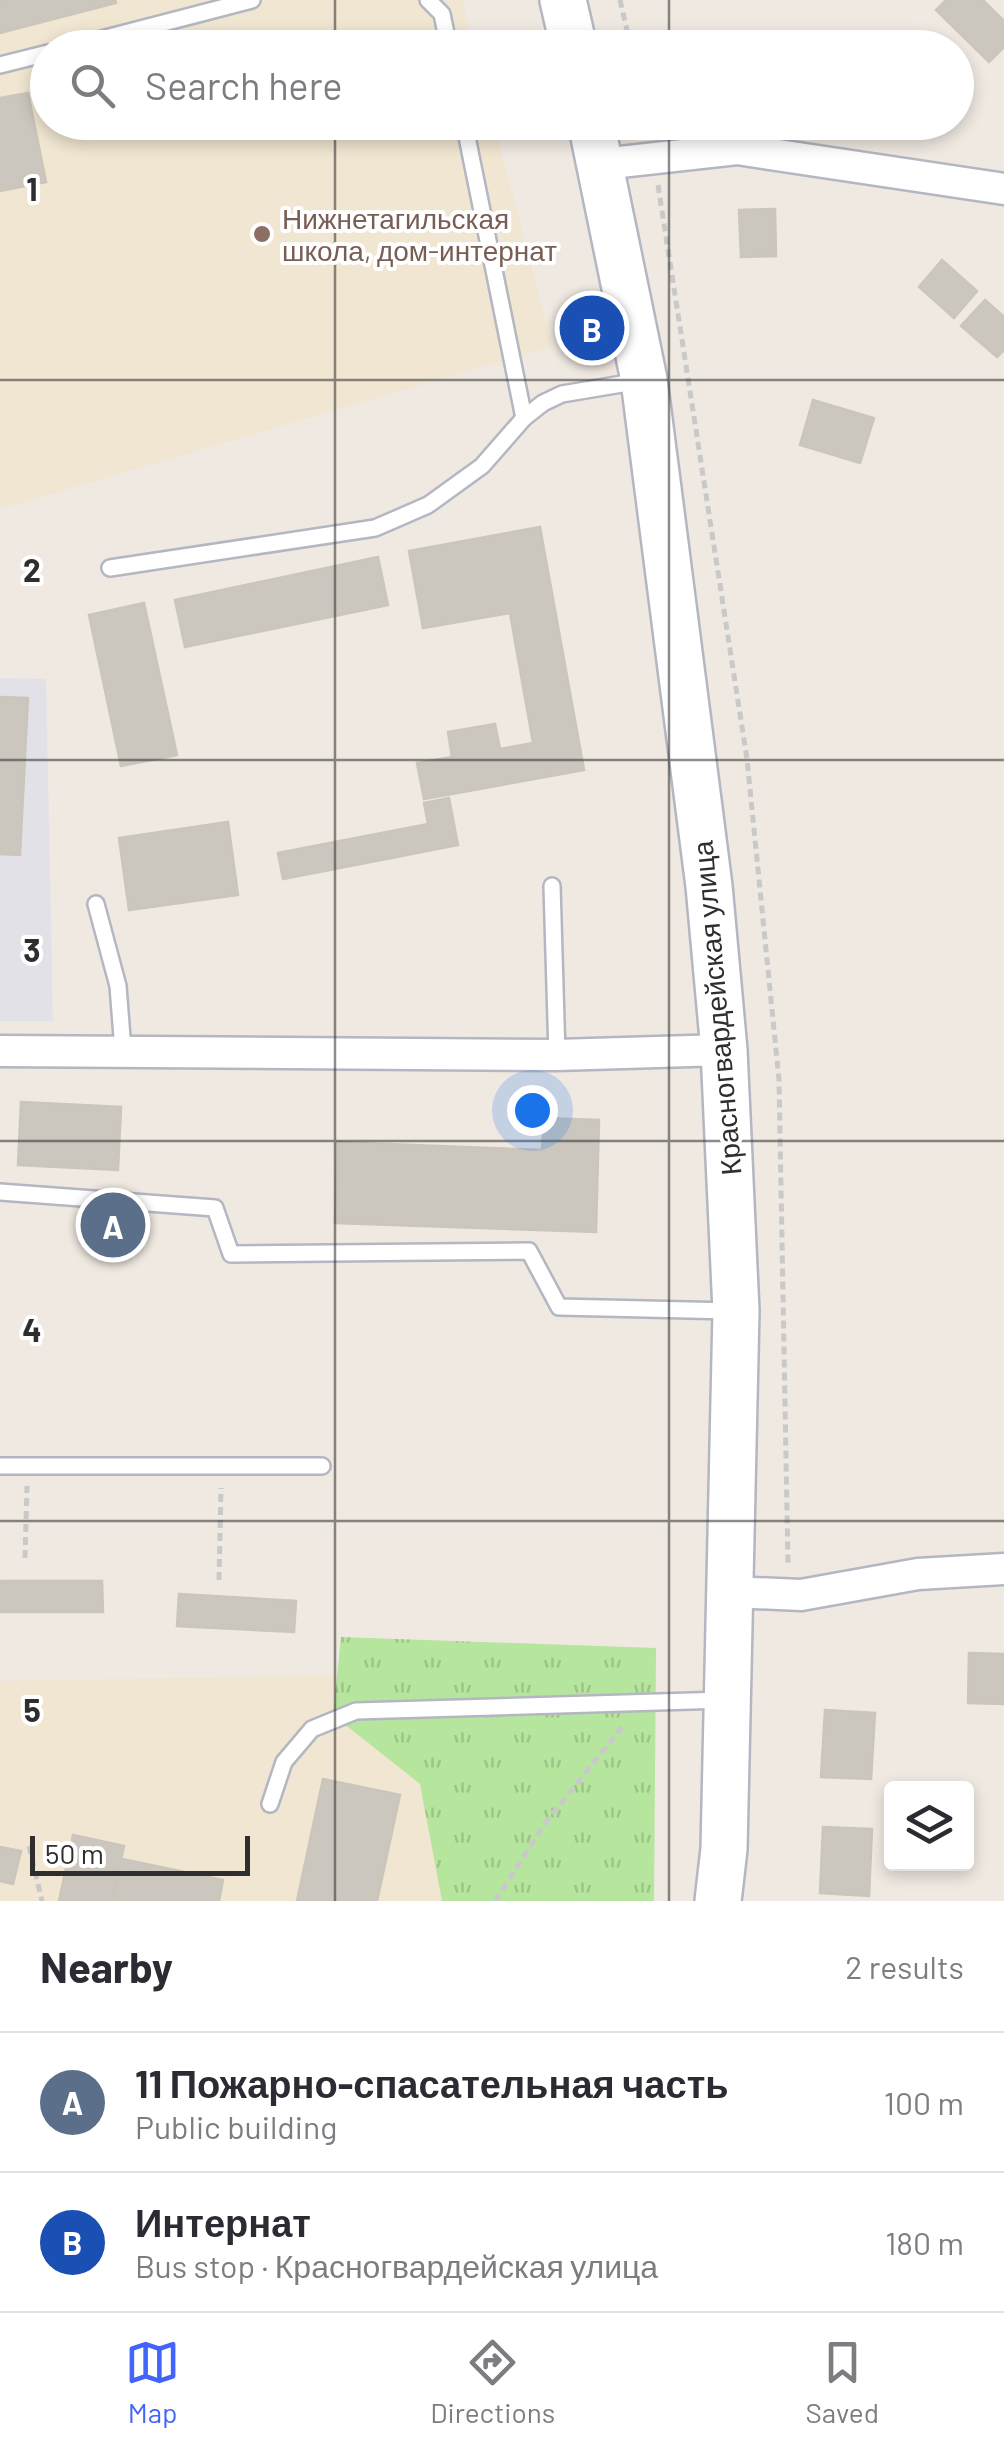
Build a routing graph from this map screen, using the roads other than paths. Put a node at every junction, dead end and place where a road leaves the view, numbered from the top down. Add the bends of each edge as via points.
1 (252, 0) edge
2 (428, 0) edge
3 (563, 0) edge
4 (137, 30) edge
5 (445, 30) edge
6 (570, 30) edge
7 (30, 57) edge
8 (0, 65) edge
9 (468, 140) edge
10 (596, 143) edge
11 (1004, 188) edge
12 (644, 380) junction
13 (524, 418) junction
14 (110, 568) dead end
15 (552, 886) dead end
16 (96, 904) dead end
17 (123, 1050) junction
18 (724, 1050) junction
19 (0, 1051) edge
20 (557, 1055) junction
21 (0, 1192) edge
22 (736, 1312) junction
23 (0, 1466) edge
24 (322, 1466) dead end
25 (1004, 1569) edge
26 (731, 1592) junction
27 (728, 1700) junction
28 (270, 1804) dead end
29 (718, 1901) edge

1 - 4 lane
2 - 5 lane via 442,14
3 - 6 main road
7 - 8 lane
9 - 13 lane
10 - 11 street via 737,148
10 - 12 main road, Красногвардейская улица
12 - 13 lane via 562,394
12 - 18 main road, Красногвардейская улица
13 - 14 lane via 482,466 428,505 374,528
15 - 20 lane
16 - 17 lane via 118,986
17 - 19 street
17 - 20 street
18 - 20 street
18 - 22 main road, Красногвардейская улица
21 - 22 lane via 215,1208 231,1254 529,1251 558,1306
22 - 26 main road, Красногвардейская улица
23 - 24 lane
25 - 26 street via 918,1574 802,1594
26 - 27 main road, Красногвардейская улица
27 - 28 lane via 356,1711 312,1729 284,1762
27 - 29 main road, Красногвардейская улица

